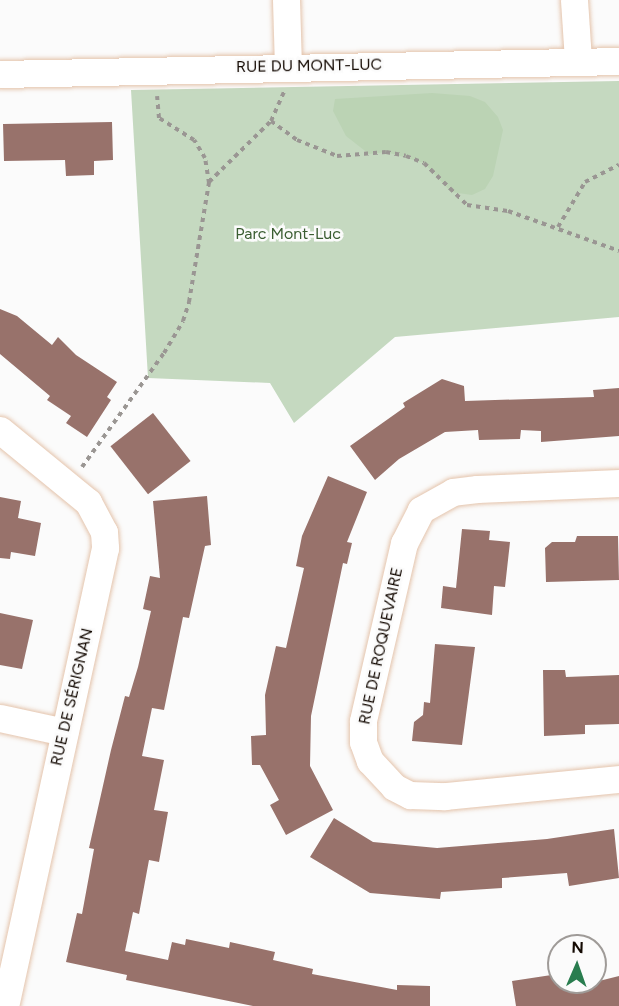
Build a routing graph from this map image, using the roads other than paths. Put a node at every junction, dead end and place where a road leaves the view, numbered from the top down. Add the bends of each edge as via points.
1 (286, 0) edge
2 (574, 0) edge
3 (578, 61) junction
4 (619, 61) edge
5 (288, 66) junction
6 (0, 74) edge
7 (0, 430) edge
8 (619, 483) edge
9 (0, 718) edge
10 (64, 732) junction
11 (619, 778) edge
12 (5, 1006) edge

1 - 5 street
2 - 3 street
3 - 4 street, RUE DU MONT-LUC
3 - 5 street, RUE DU MONT-LUC
5 - 6 street, RUE DU MONT-LUC
7 - 10 street, RUE DE SÉRIGNAN via 70,484 98,516 105,548
8 - 11 street, RUE DE ROQUEVAIRE via 477,489 444,495 421,510 410,524 404,543 363,721 363,742 370,761 394,787 410,795 445,796
9 - 10 street
10 - 12 street, RUE DE SÉRIGNAN

